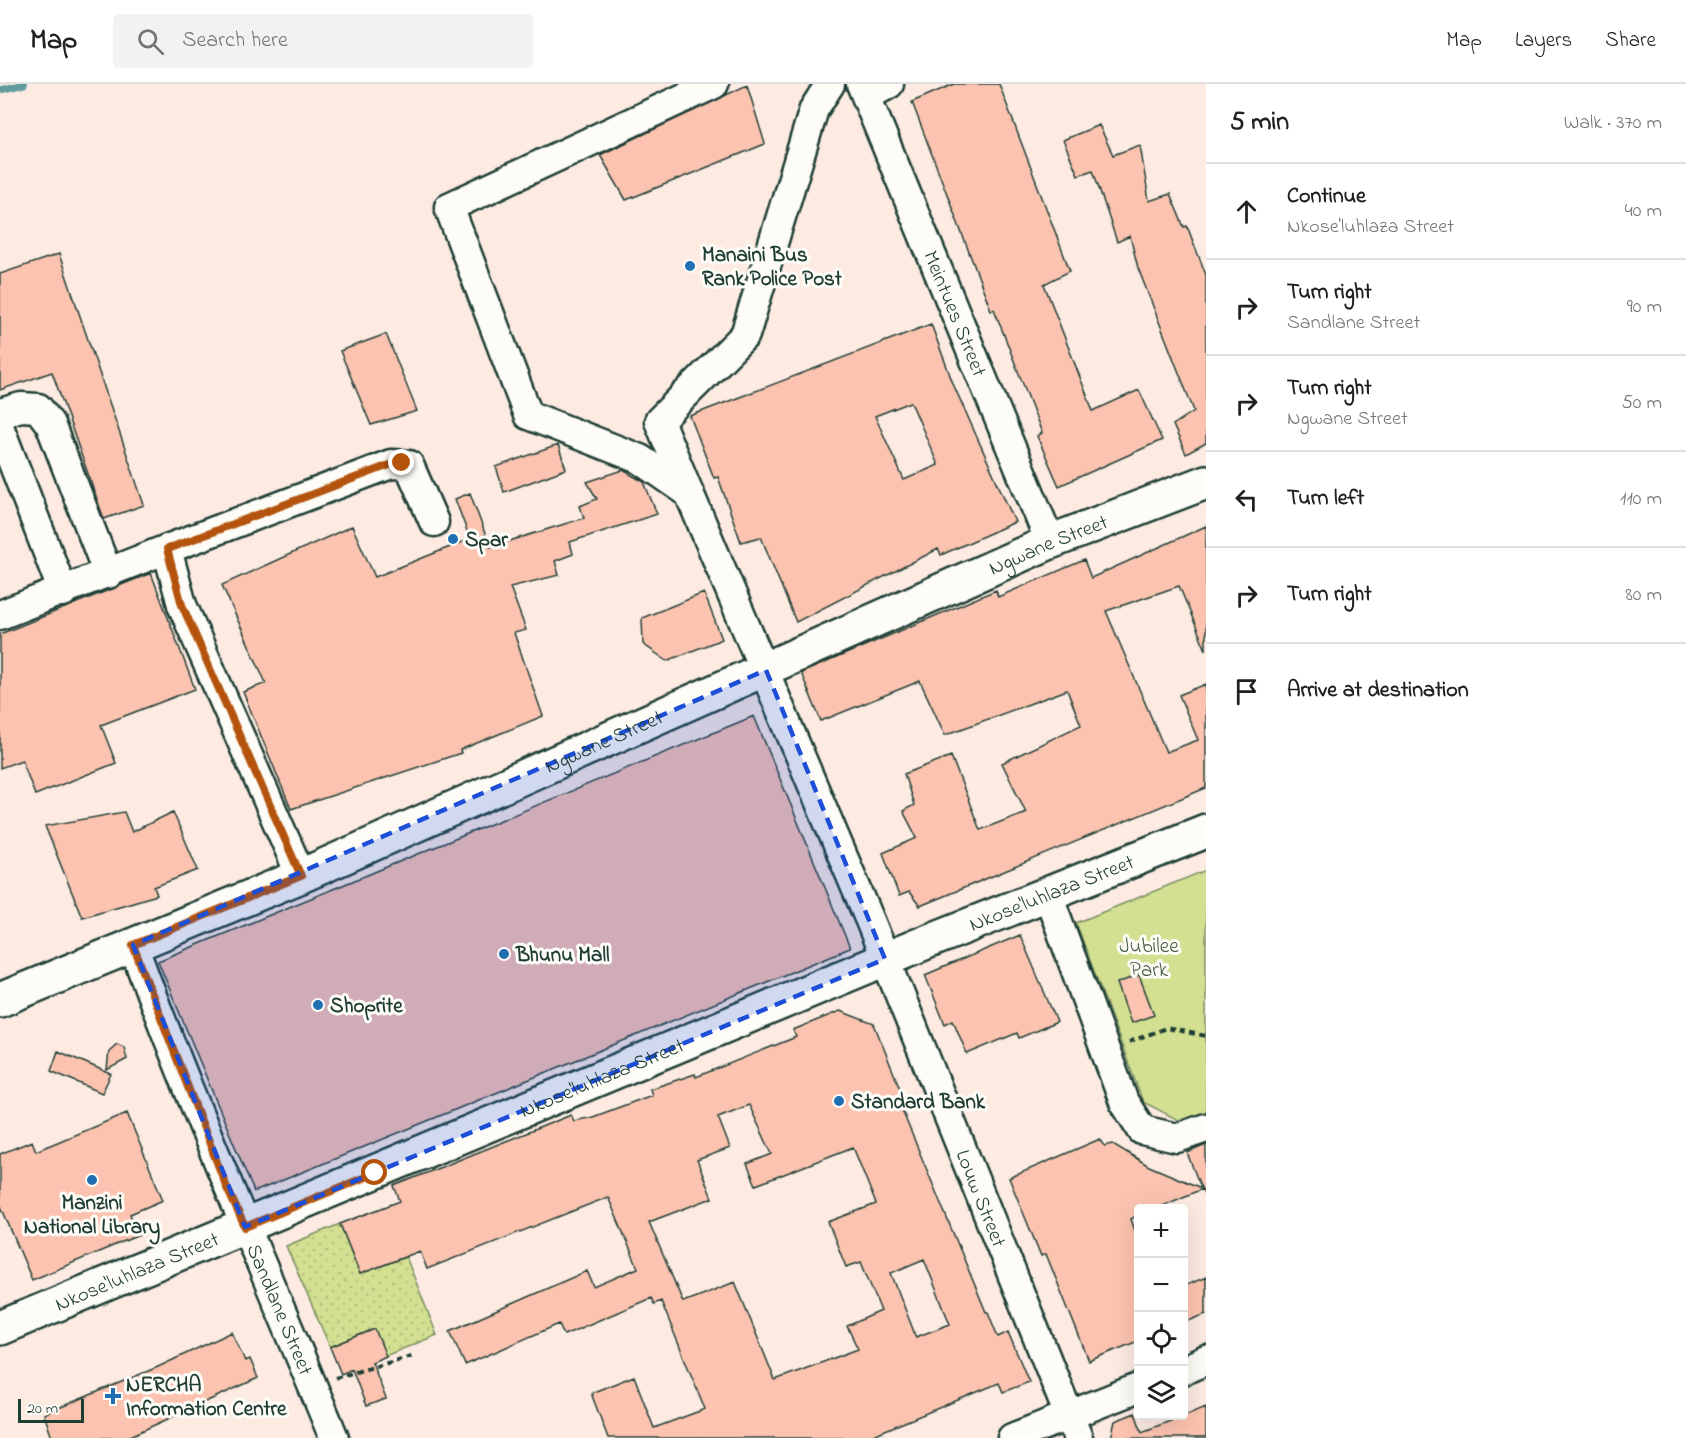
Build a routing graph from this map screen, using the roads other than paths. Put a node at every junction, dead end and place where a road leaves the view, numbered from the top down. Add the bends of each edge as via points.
1 (714, 84) edge
2 (830, 84) edge
3 (872, 88) edge
4 (0, 413) edge
5 (0, 429) edge
6 (1206, 482) edge
7 (689, 493) junction
8 (434, 522) dead end
9 (1050, 542) junction
10 (167, 549) junction
11 (108, 574) junction
12 (63, 592) junction
13 (0, 615) edge
14 (766, 670) junction
15 (1206, 831) edge
16 (301, 876) junction
17 (1048, 894) junction
18 (133, 945) junction
19 (885, 959) junction
20 (0, 1000) edge
21 (1206, 1128) edge
22 (245, 1227) junction
23 (0, 1328) edge
24 (1206, 1360) edge
25 (1188, 1368) edge
26 (1134, 1390) edge
27 (1074, 1427) edge
28 (334, 1438) edge
29 (1012, 1438) edge

1 - 7 street via 449,207 528,415 640,459
2 - 7 street, Louw Street via 814,109 745,335 659,421
3 - 9 street, Meintues Street
4 - 11 street via 21,407 38,408 50,424
5 - 12 street
6 - 9 main road, Ngwane Street
7 - 14 street, Louw Street
8 - 10 street via 409,465 392,464
9 - 14 main road, Ngwane Street
10 - 11 street
10 - 16 street via 182,605
11 - 12 street
12 - 13 street
14 - 16 main road, Ngwane Street
14 - 19 street, Louw Street
15 - 17 main road, Nkose'luhlaza Street
16 - 18 main road, Ngwane Street
17 - 19 main road, Nkose'luhlaza Street
17 - 21 street via 1124,1102 1142,1130 1177,1138
18 - 20 main road, Ngwane Street
18 - 22 street, Sandlane Street
19 - 22 main road, Nkose'luhlaza Street
19 - 27 street, Louw Street
22 - 23 main road, Nkose'luhlaza Street
22 - 28 street, Sandlane Street
24 - 25 street
26 - 27 street
27 - 29 street

